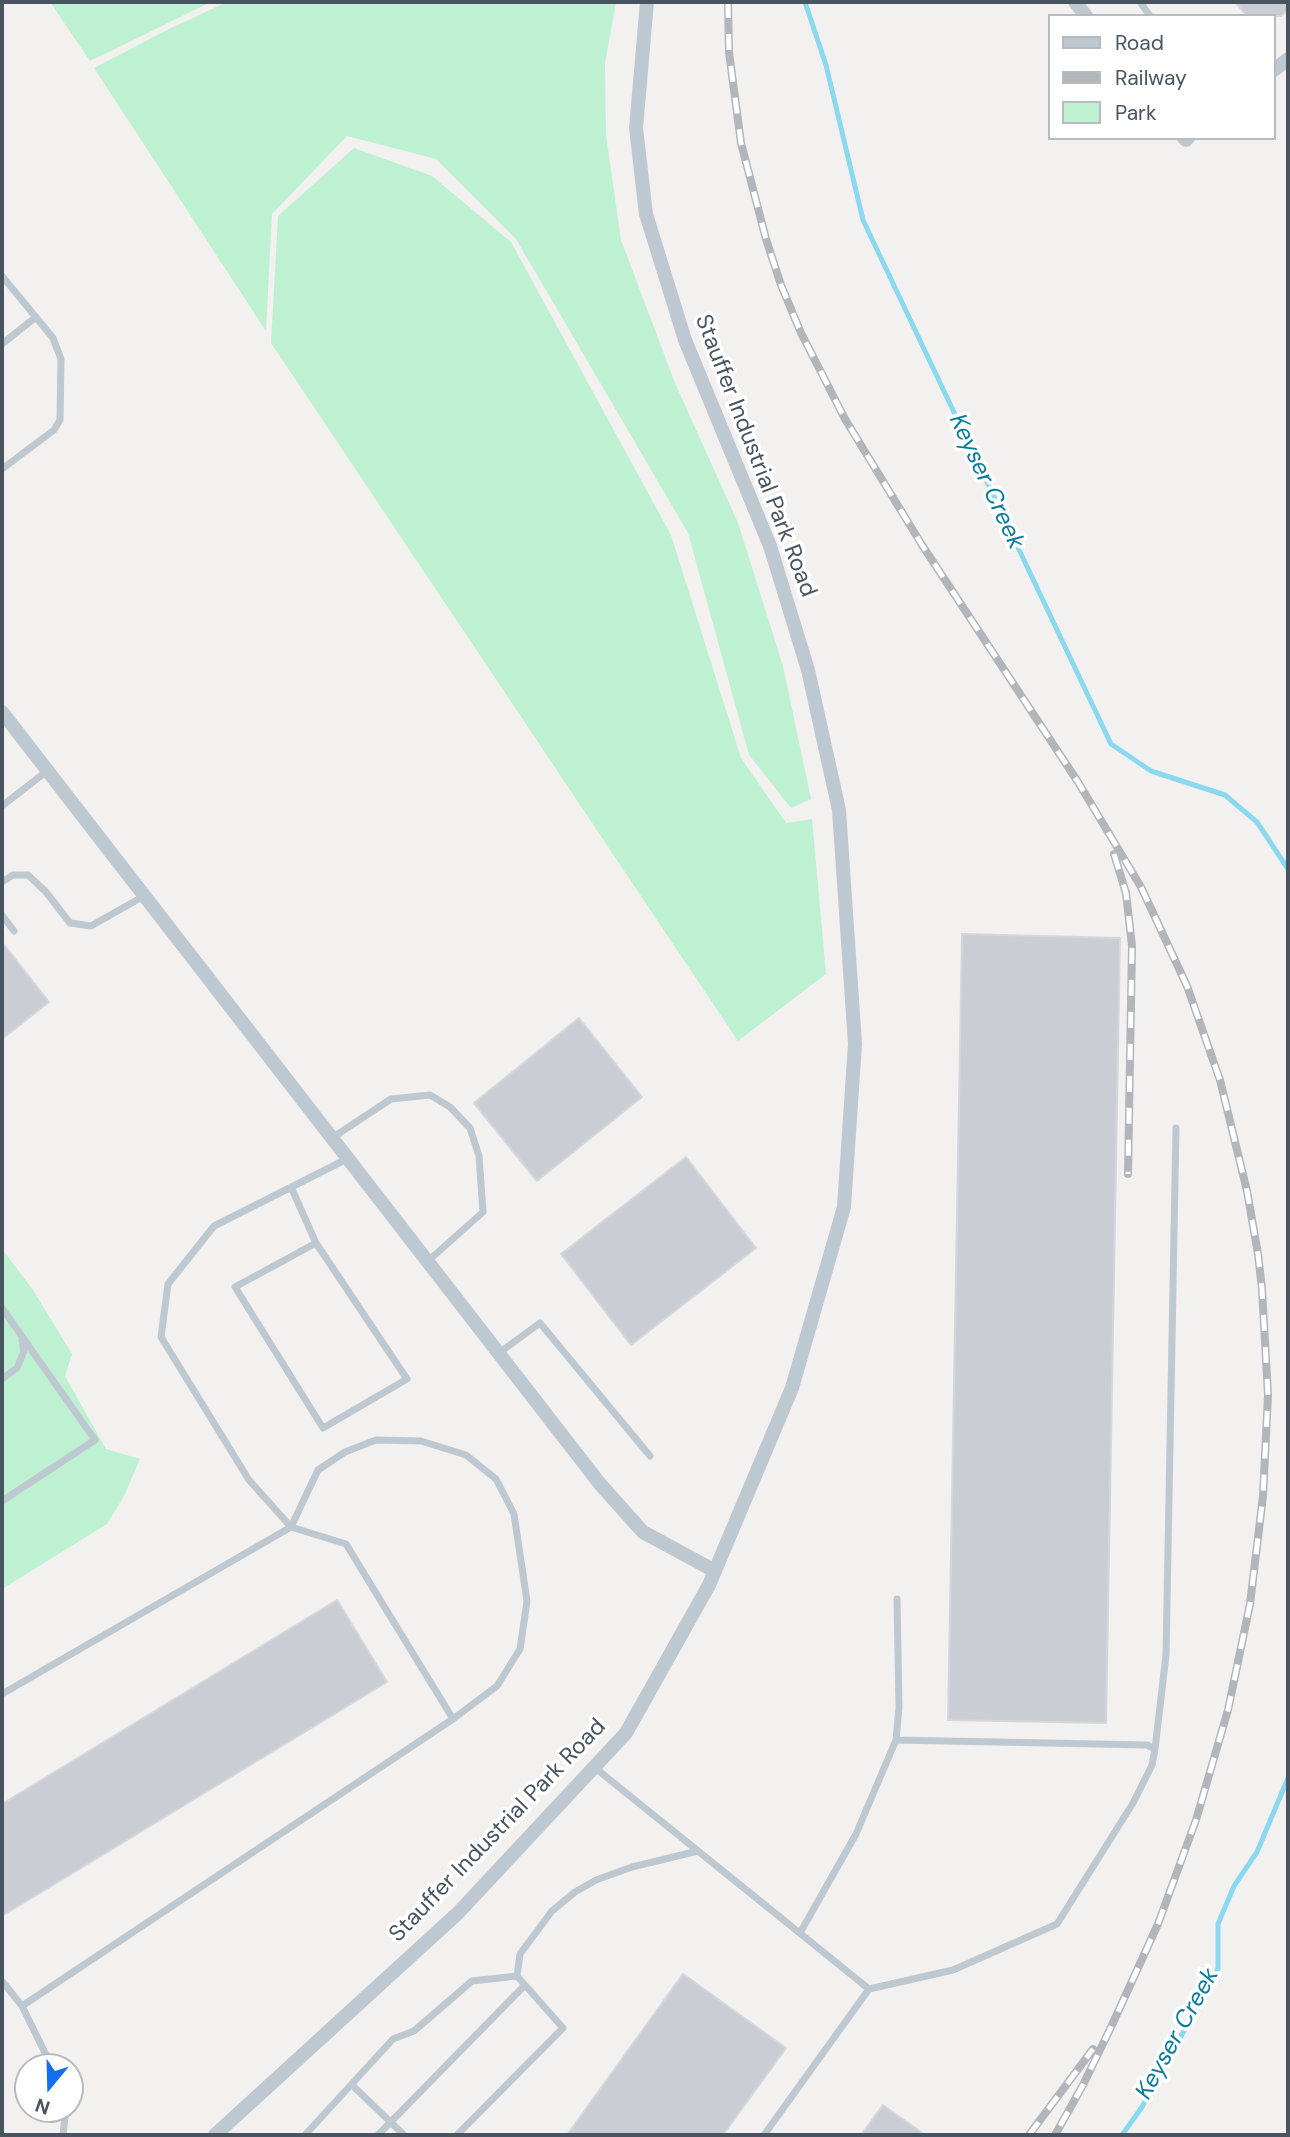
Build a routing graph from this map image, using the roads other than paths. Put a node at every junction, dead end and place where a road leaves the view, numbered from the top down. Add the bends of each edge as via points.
1 (647, 2) edge
2 (2, 276) edge
3 (36, 317) junction
4 (2, 344) edge
5 (2, 469) edge
6 (2, 712) edge
7 (47, 771) junction
8 (2, 806) edge
9 (2, 882) edge
10 (144, 896) junction
11 (2, 915) edge
12 (15, 931) dead end
13 (1176, 1128) dead end
14 (332, 1138) junction
15 (348, 1158) junction
16 (291, 1187) junction
17 (316, 1243) junction
18 (428, 1261) junction
19 (2, 1308) edge
20 (21, 1336) junction
21 (499, 1353) junction
22 (2, 1379) edge
23 (650, 1456) dead end
24 (2, 1490) edge
25 (5, 1499) edge
26 (291, 1527) junction
27 (715, 1571) junction
28 (897, 1599) dead end
29 (2, 1694) edge
30 (453, 1719) junction
31 (896, 1740) junction
32 (1155, 1749) junction
33 (594, 1767) junction
34 (698, 1851) junction
35 (800, 1933) junction
36 (517, 1976) junction
37 (2, 1981) edge
38 (525, 1985) junction
39 (869, 1989) junction
40 (22, 2006) junction
41 (45, 2053) edge
42 (352, 2085) junction
43 (390, 2122) junction
44 (215, 2135) edge
45 (305, 2135) edge
46 (378, 2135) edge
47 (404, 2135) edge
48 (457, 2135) edge
49 (764, 2135) edge

1 - 27 street, Stauffer Industrial Park Road via 636,128 646,214 685,340 769,546 808,670 839,810 855,1044 844,1208 792,1388
2 - 3 lane
3 - 4 lane
3 - 5 lane via 53,338 61,359 60,420 54,430
6 - 7 street
7 - 8 lane
7 - 10 street
9 - 10 lane via 13,875 28,875 70,923 91,926
10 - 14 street
11 - 12 lane
13 - 32 lane via 1166,1655
14 - 15 street
14 - 18 lane via 391,1099 430,1095 470,1128 480,1156 483,1212
15 - 16 lane
15 - 18 street
16 - 17 lane
16 - 26 lane via 214,1226 168,1284 161,1337 249,1480
17 - 17 lane via 407,1379 323,1428 235,1287
18 - 21 street
19 - 20 lane
20 - 22 lane via 24,1351 17,1368
20 - 25 lane via 95,1440
21 - 23 lane via 540,1323
21 - 27 street via 643,1532
24 - 25 lane
26 - 29 lane
26 - 30 lane via 346,1544
26 - 30 lane via 318,1469 376,1440 421,1441 466,1455 496,1479 513,1514 527,1601 520,1649 497,1686
27 - 33 street, Stauffer Industrial Park Road via 626,1733
28 - 31 lane
30 - 40 lane
31 - 32 lane via 1147,1745
31 - 35 lane via 856,1834
32 - 39 lane via 1133,1803 1057,1924 953,1970
33 - 34 lane
33 - 44 street, Stauffer Industrial Park Road via 458,1913
34 - 35 lane
34 - 36 lane via 632,1867 575,1892 552,1911 527,1943 520,1954
35 - 39 lane
36 - 38 lane
36 - 42 lane via 472,1981 414,2031 393,2039
37 - 40 lane
38 - 43 lane
38 - 48 lane via 563,2028
39 - 49 lane
40 - 41 lane
42 - 43 lane
42 - 45 lane
43 - 46 lane
43 - 47 lane

